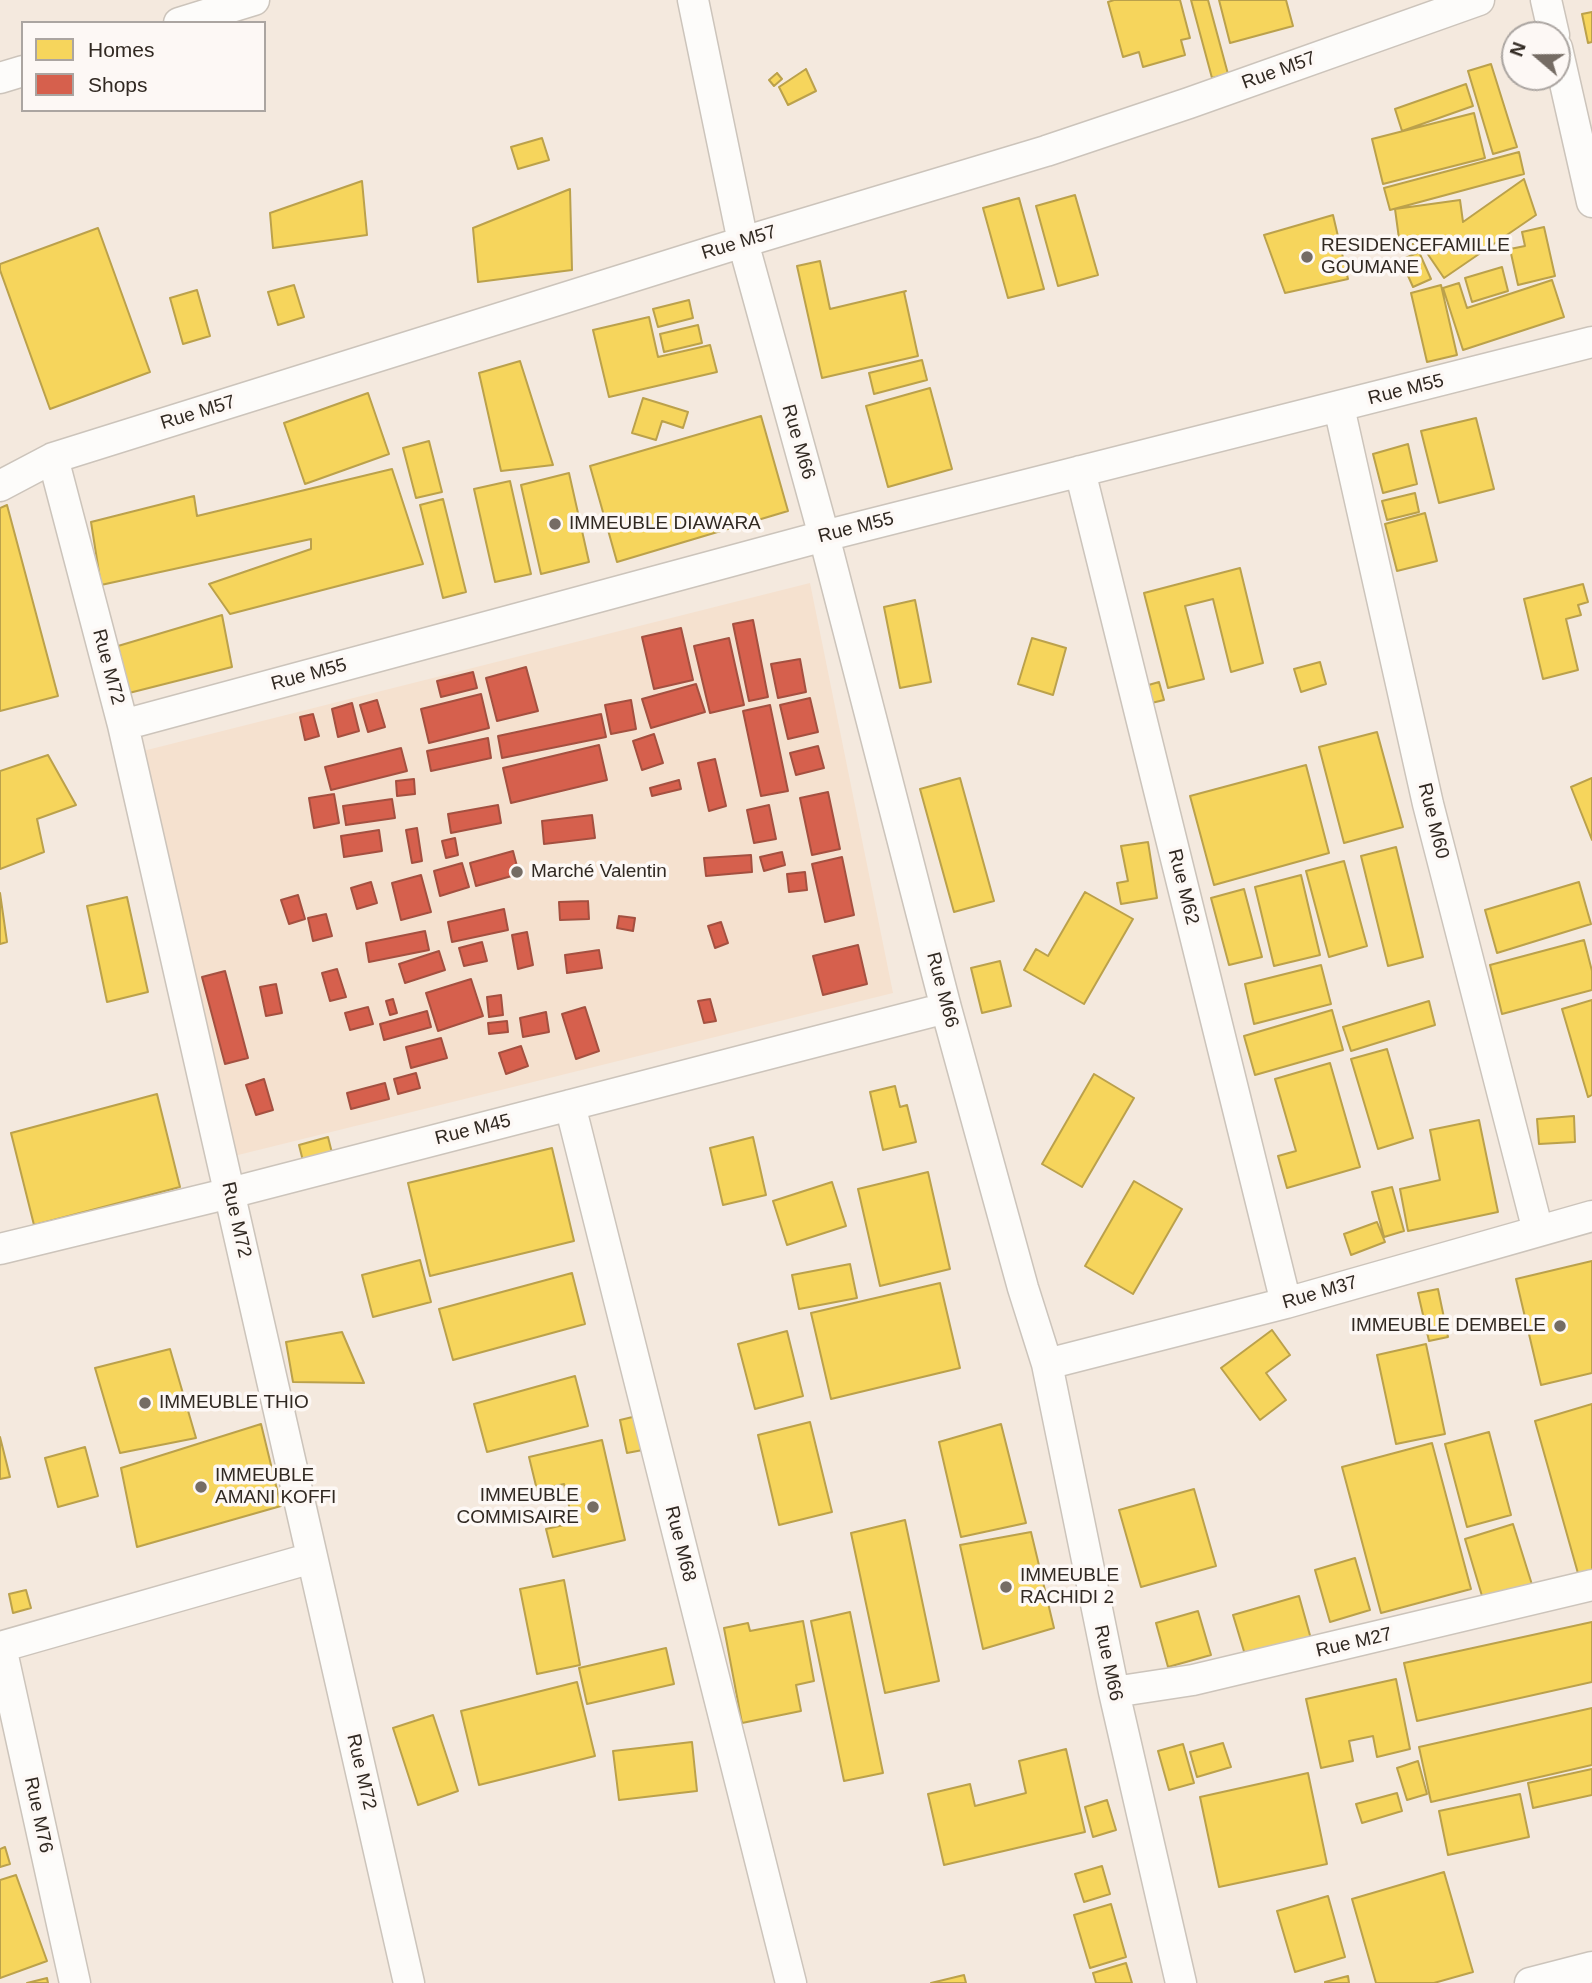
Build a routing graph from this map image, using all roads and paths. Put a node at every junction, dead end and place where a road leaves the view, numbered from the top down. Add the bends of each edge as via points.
1 (254, 0) edge
2 (693, 0) edge
3 (1479, 0) edge
4 (1546, 0) edge
5 (186, 21) edge
6 (1551, 21) edge
7 (21, 72) edge
8 (0, 78) edge
9 (1567, 91) edge
10 (1592, 202) edge
11 (743, 242) junction
12 (1592, 342) edge
13 (1339, 407) junction
14 (52, 458) junction
15 (1080, 471) junction
16 (0, 486) edge
17 (824, 536) junction
18 (123, 725) junction
19 (946, 1008) junction
20 (570, 1105) junction
21 (230, 1193) junction
22 (1592, 1216) edge
23 (1538, 1231) junction
24 (0, 1249) edge
25 (1286, 1303) junction
26 (1047, 1364) junction
27 (312, 1558) junction
28 (1592, 1586) edge
29 (1, 1647) edge
30 (1114, 1692) junction
31 (1592, 1967) edge
32 (75, 1983) edge
33 (409, 1983) edge
34 (791, 1983) edge
35 (1181, 1983) edge
36 (1530, 1983) edge

1 - 5 street
2 - 11 street, Rue M66
3 - 11 street, Rue M57 via 1079,140
4 - 6 street
7 - 8 street
9 - 10 street
11 - 14 street, Rue M57
11 - 17 street, Rue M66
12 - 13 street, Rue M55
13 - 15 street, Rue M55
13 - 23 street, Rue M60 via 1428,804
14 - 16 street, Rue M57
14 - 18 street, Rue M72
15 - 17 street, Rue M55
15 - 25 street, Rue M62
17 - 18 street, Rue M55
17 - 19 street, Rue M66
18 - 21 street, Rue M72
19 - 20 street, Rue M45
19 - 26 street, Rue M66
20 - 21 street, Rue M45
20 - 34 street, Rue M68
21 - 24 street, Rue M45
21 - 27 street, Rue M72
22 - 23 street, Rue M37
23 - 25 street, Rue M37
25 - 26 street, Rue M37
26 - 30 street, Rue M66
27 - 29 street
27 - 33 street, Rue M72
28 - 30 street, Rue M27 via 1193,1680
29 - 32 street, Rue M76
30 - 35 street, Rue M66
31 - 36 street

